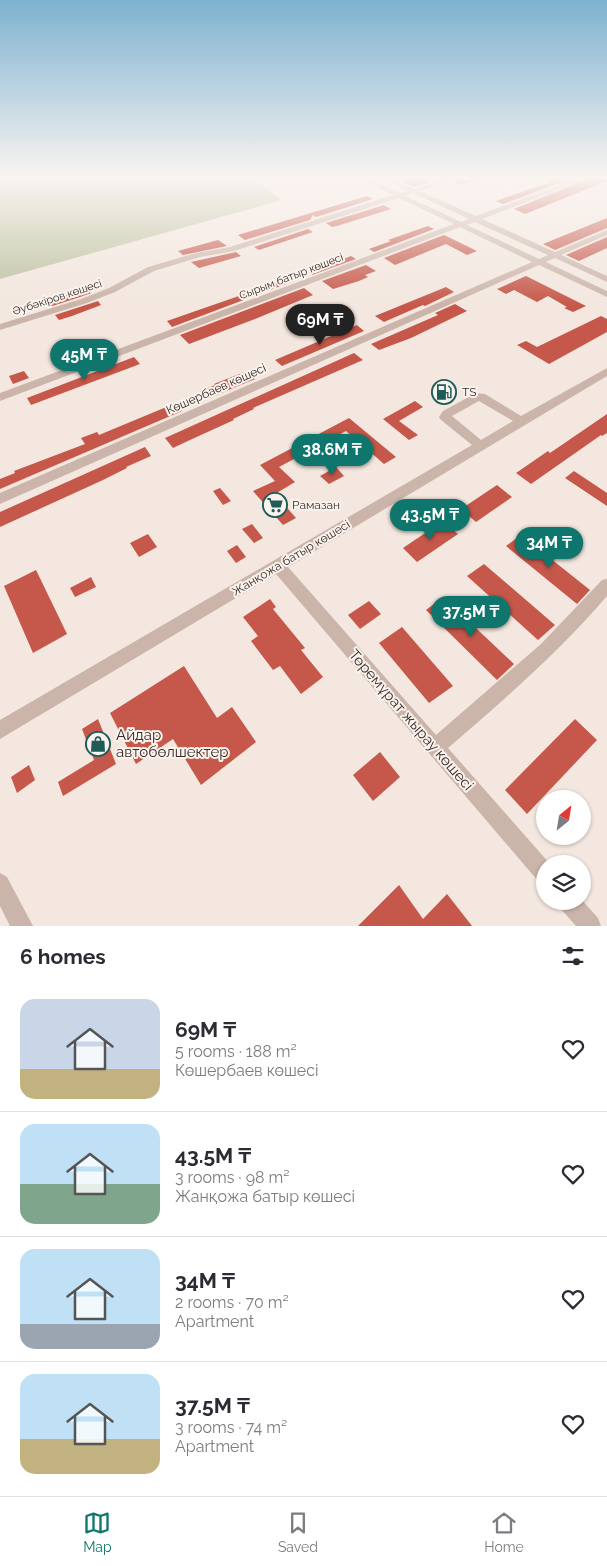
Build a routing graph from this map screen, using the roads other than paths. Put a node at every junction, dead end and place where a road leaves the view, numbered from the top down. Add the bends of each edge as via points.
1 (326, 219) edge
2 (450, 219) edge
3 (475, 219) joint
4 (460, 224) junction
5 (607, 232) edge
6 (554, 256) junction
7 (540, 262) junction
8 (607, 279) edge
9 (607, 294) edge
10 (0, 327) edge
11 (607, 372) edge
12 (0, 397) edge
13 (522, 422) junction
14 (481, 446) junction
15 (0, 499) edge
16 (278, 566) junction
17 (607, 585) edge
18 (0, 730) edge
19 (435, 747) junction
20 (536, 864) edge
21 (0, 884) edge
22 (577, 910) edge
23 (22, 926) edge
24 (590, 926) edge

1 - 10 street, Әубәкіров көшесі via 231,249 158,266 84,301
2 - 4 street
3 - 4 street, Сырым батыр көшесі
3 - 6 street
4 - 7 street
4 - 12 street, Сырым батыр көшесі
5 - 6 street, Көшербаев көшесі
6 - 7 street, Көшербаев көшесі
6 - 8 street
7 - 9 street
7 - 15 street, Көшербаев көшесі
11 - 13 street, Жанқожа батыр көшесі
13 - 14 street, Жанқожа батыр көшесі
13 - 14 street via 481,397 447,414 445,417
14 - 16 street, Жанқожа батыр көшесі
16 - 18 street, Жанқожа батыр көшесі
16 - 19 street, Төремұрат жырау көшесі
17 - 19 street via 582,616
19 - 20 street, Төремұрат жырау көшесі
21 - 23 street
22 - 24 street

